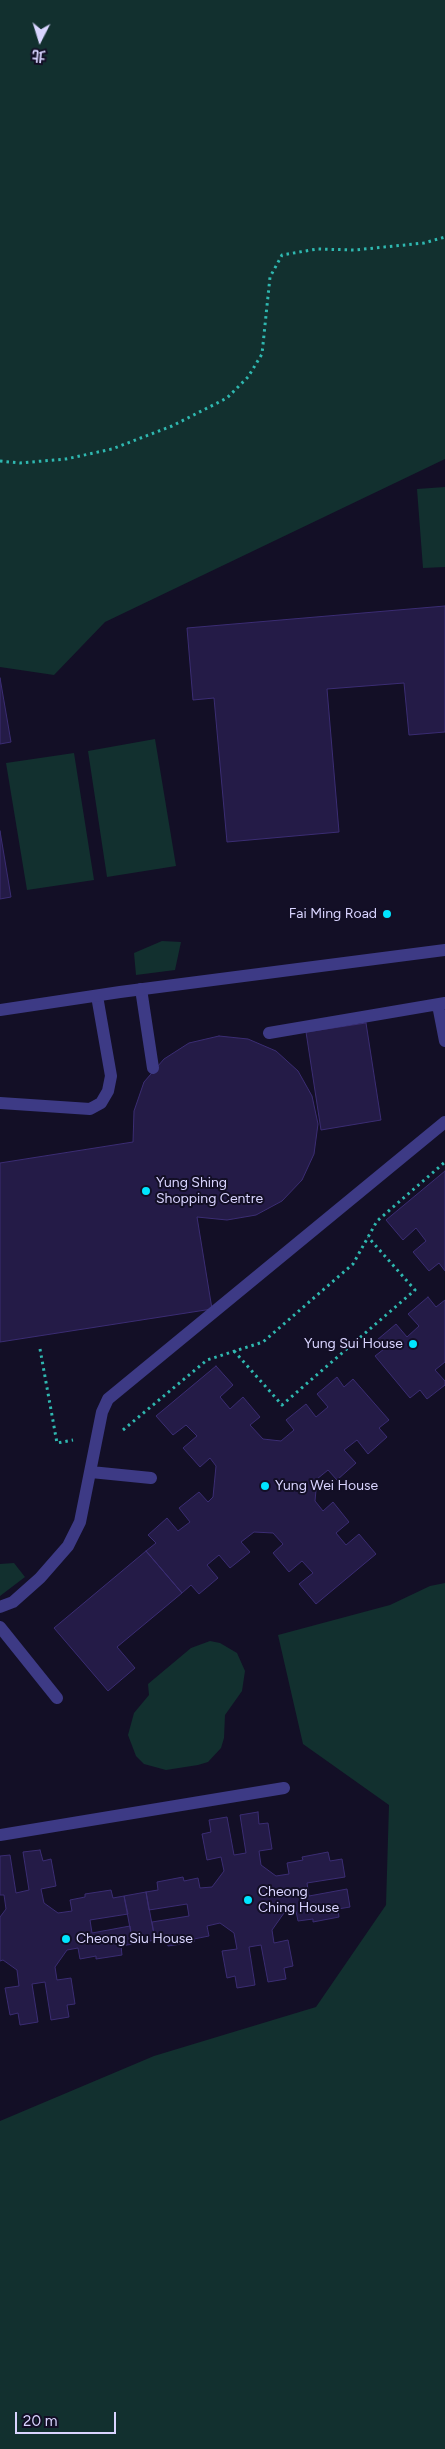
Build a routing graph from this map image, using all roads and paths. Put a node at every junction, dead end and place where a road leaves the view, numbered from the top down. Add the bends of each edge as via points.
1 (445, 236) edge
2 (0, 461) edge
3 (445, 950) edge
4 (141, 989) junction
5 (97, 996) junction
6 (442, 1004) edge
7 (0, 1010) edge
8 (269, 1033) dead end
9 (445, 1041) edge
10 (153, 1068) dead end
11 (0, 1103) edge
12 (445, 1122) edge
13 (368, 1237) dead end
14 (234, 1351) dead end
15 (91, 1472) junction
16 (151, 1478) dead end
17 (0, 1607) edge
18 (0, 1628) edge
19 (57, 1698) dead end
20 (284, 1788) dead end
21 (0, 1835) edge

1 - 2 path via 424,243 355,250 317,249 282,255 270,277 262,354 248,377 227,398 172,426 112,449 66,459 20,463
3 - 4 street
4 - 5 street
4 - 10 street
5 - 7 street
5 - 11 street via 111,1076 108,1092 101,1103 90,1109
6 - 8 street
6 - 9 street
12 - 15 street via 108,1399 102,1412
13 - 14 path via 415,1290 282,1405
15 - 16 street
15 - 17 street via 80,1522 68,1546 40,1578 13,1602
18 - 19 street
20 - 21 street

